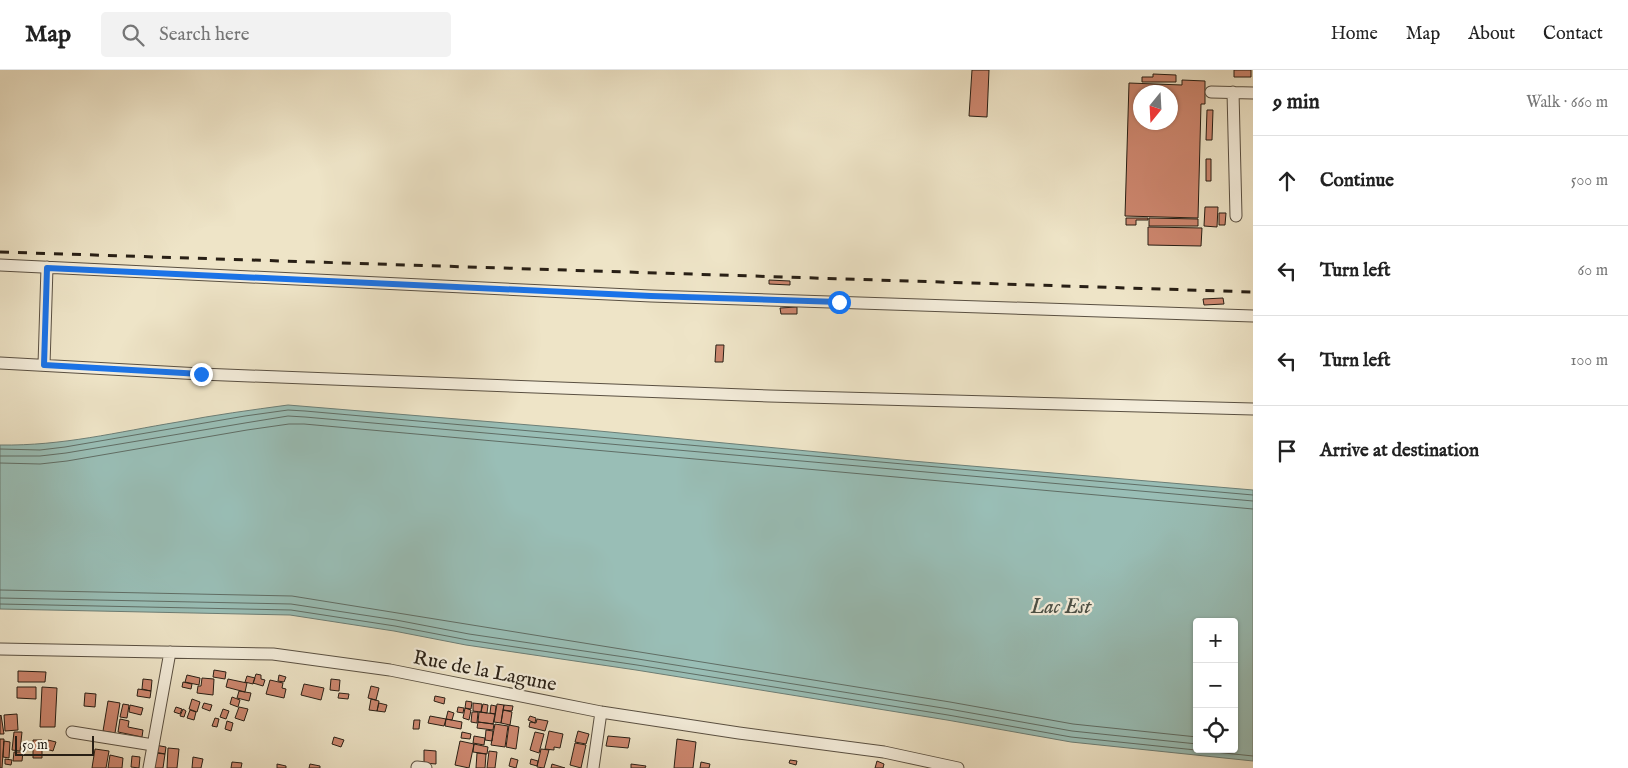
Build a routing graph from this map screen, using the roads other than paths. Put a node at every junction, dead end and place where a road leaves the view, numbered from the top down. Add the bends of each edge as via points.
1 (1212, 92) dead end
2 (1233, 92) junction
3 (1253, 93) edge
4 (1236, 216) dead end
5 (0, 265) edge
6 (47, 268) junction
7 (1253, 316) edge
8 (0, 363) edge
9 (44, 365) junction
10 (1253, 409) edge
11 (0, 649) edge
12 (170, 652) junction
13 (601, 712) junction
14 (72, 732) dead end
15 (153, 744) junction
16 (149, 768) edge
17 (594, 768) edge
18 (958, 768) edge

1 - 2 street
2 - 3 street
2 - 4 street
5 - 6 street
6 - 7 street via 642,296
6 - 9 street
8 - 9 street
9 - 10 street via 770,396
11 - 12 street, Rue de la Lagune
12 - 13 street, Rue de la Lagune via 273,654 390,670
12 - 15 street
13 - 17 street
13 - 18 street, Rue de la Lagune via 884,752
14 - 15 street
15 - 16 street

